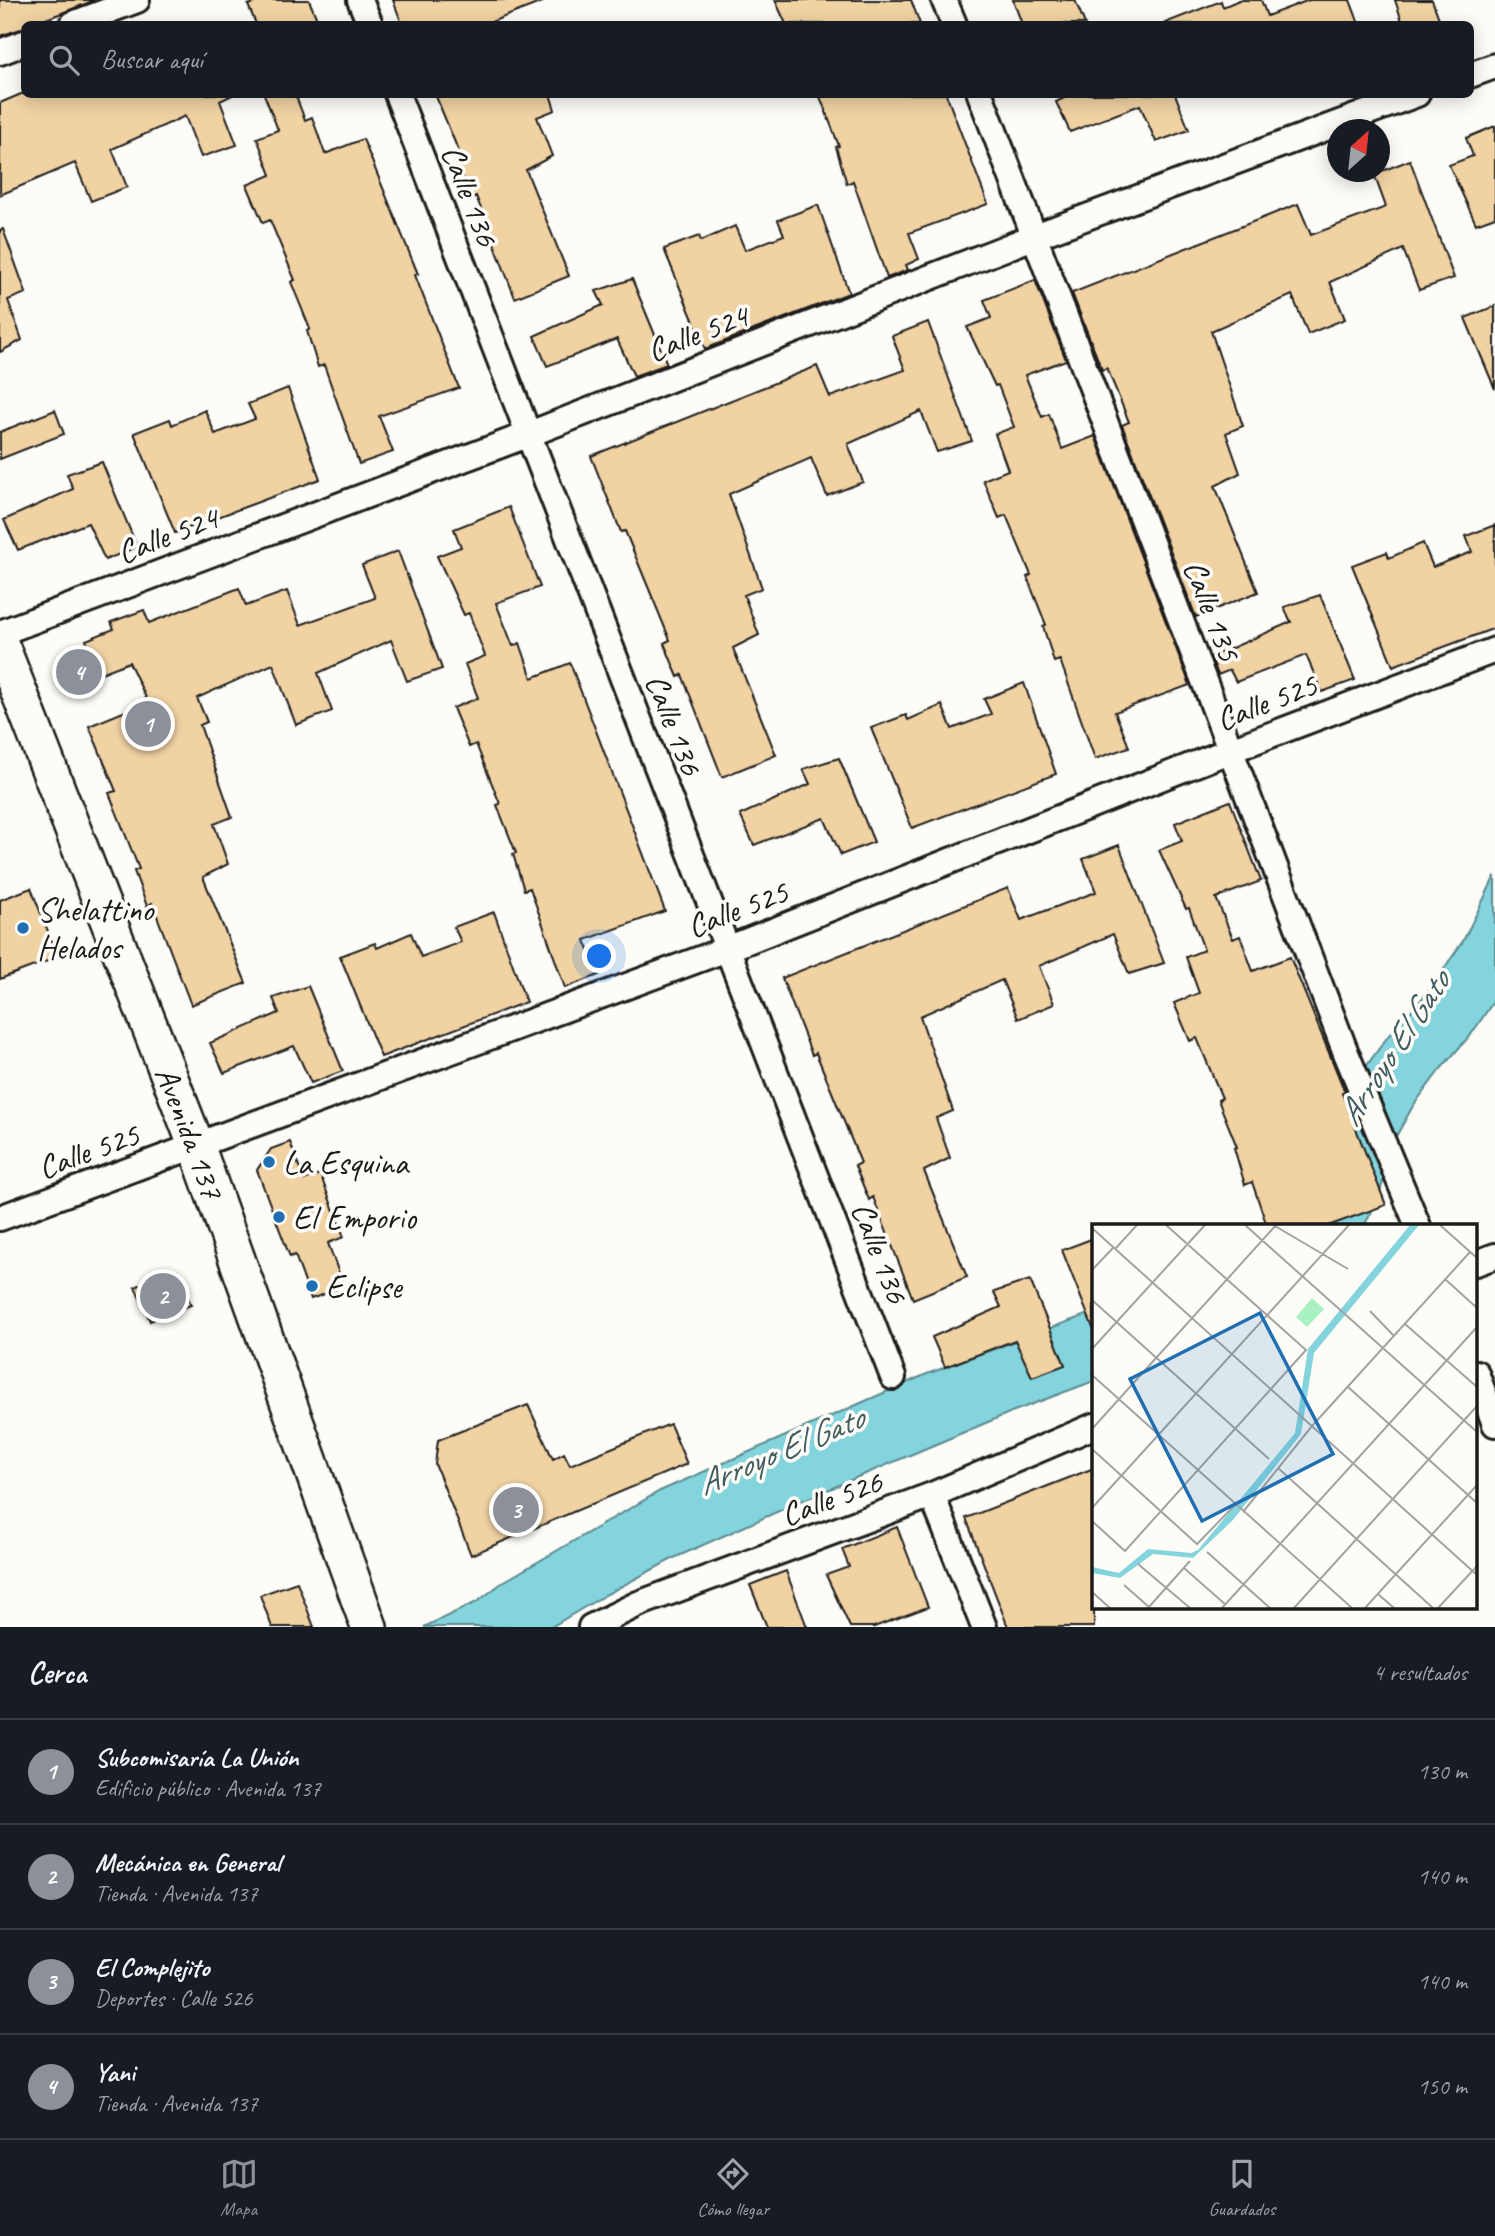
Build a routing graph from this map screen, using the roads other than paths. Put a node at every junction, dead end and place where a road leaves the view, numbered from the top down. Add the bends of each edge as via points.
1 (137, 0) edge
2 (360, 0) edge
3 (944, 0) edge
4 (81, 21) edge
5 (369, 21) edge
6 (953, 21) edge
7 (21, 44) edge
8 (0, 52) edge
9 (1495, 66) edge
10 (1474, 74) edge
11 (399, 98) edge
12 (981, 98) edge
13 (1406, 98) edge
14 (1033, 237) junction
15 (527, 435) junction
16 (0, 633) edge
17 (0, 643) edge
18 (1495, 650) edge
19 (1231, 750) junction
20 (727, 948) junction
21 (196, 1145) junction
22 (0, 1218) edge
23 (1414, 1218) edge
24 (1495, 1256) edge
25 (1478, 1262) edge
26 (893, 1377) dead end
27 (1478, 1378) edge
28 (1495, 1424) edge
29 (1092, 1427) edge
30 (932, 1494) junction
31 (369, 1627) edge
32 (591, 1627) edge
33 (984, 1627) edge

1 - 4 street
2 - 5 street
3 - 6 street
7 - 8 street
9 - 10 street
11 - 15 street, Calle 136
12 - 14 street, Calle 135
13 - 14 street, Calle 524
14 - 15 street, Calle 524
14 - 19 street, Calle 135
15 - 16 street, Calle 524
15 - 20 street, Calle 136
17 - 21 street, Avenida 137
18 - 19 street, Calle 525
19 - 20 street, Calle 525
19 - 23 street, Calle 135
20 - 21 street, Calle 525
20 - 26 street, Calle 136
21 - 22 street, Calle 525
21 - 31 street, Avenida 137
24 - 25 street
27 - 28 street
29 - 30 street, Calle 526
30 - 32 street, Calle 526 via 638,1604
30 - 33 street

